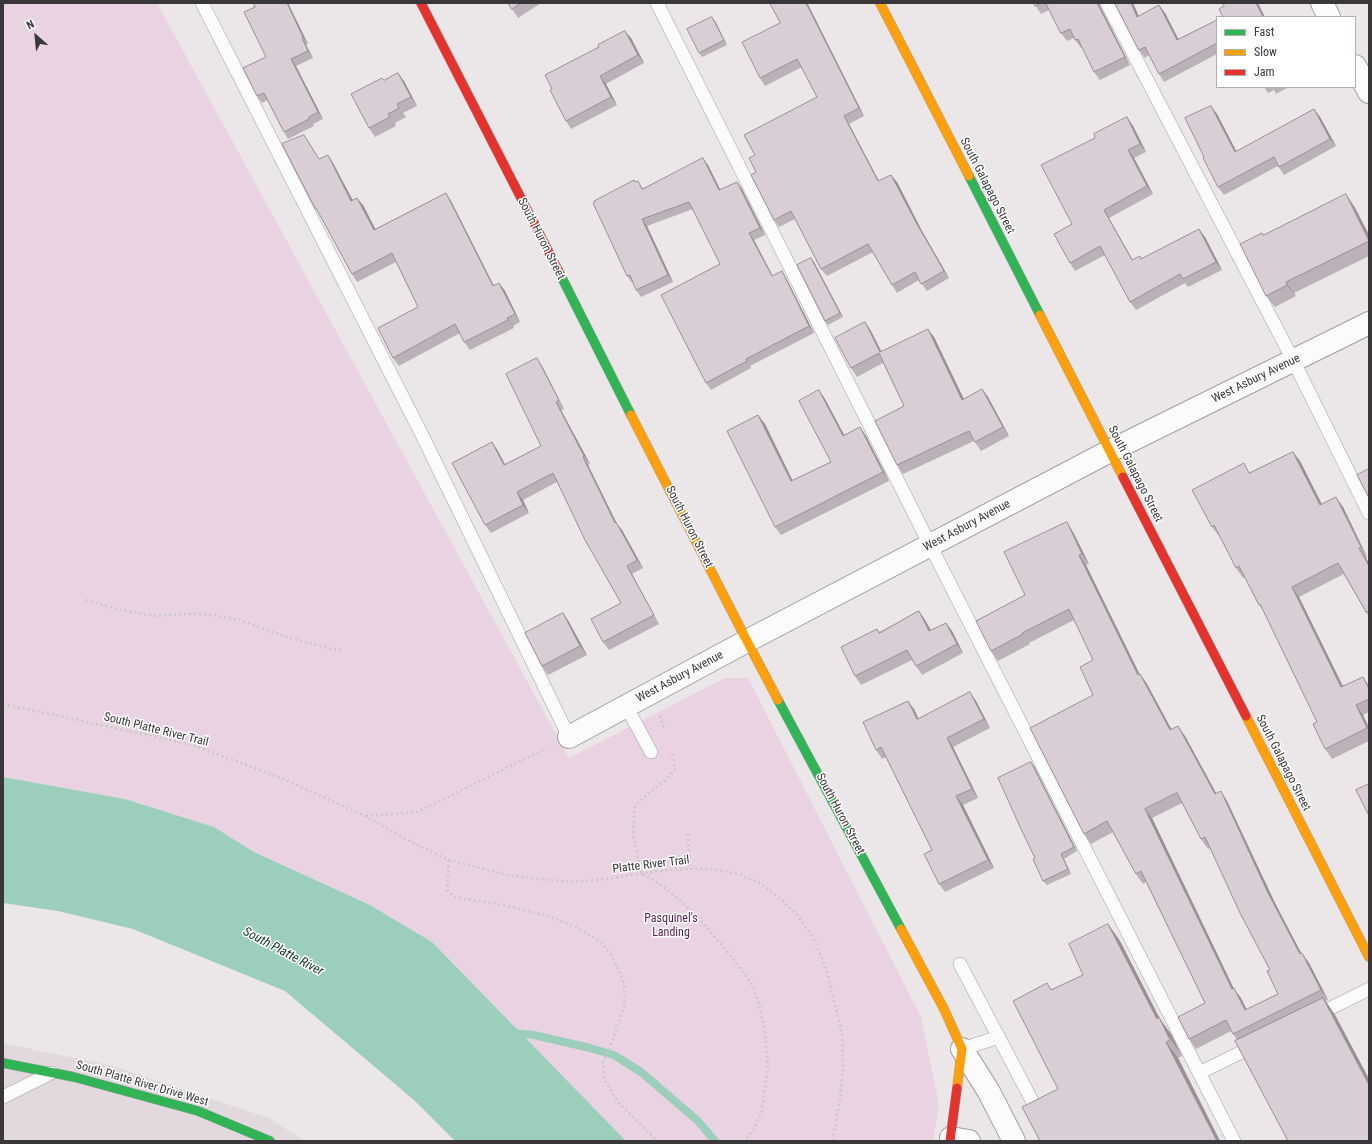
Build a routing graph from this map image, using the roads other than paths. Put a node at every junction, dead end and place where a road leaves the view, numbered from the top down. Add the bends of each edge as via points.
1 (202, 3) edge
2 (421, 3) edge
3 (657, 3) edge
4 (880, 3) edge
5 (1107, 3) edge
6 (1322, 3) edge
7 (1328, 16) edge
8 (1356, 68) edge
9 (1369, 92) edge
10 (1369, 323) edge
11 (1293, 360) junction
12 (1110, 451) junction
13 (1369, 513) edge
14 (930, 545) junction
15 (747, 641) junction
16 (626, 706) junction
17 (569, 737) joint
18 (652, 752) dead end
19 (1369, 957) edge
20 (960, 964) dead end
21 (1369, 989) edge
22 (1306, 1020) edge
23 (999, 1037) junction
24 (1264, 1041) edge
25 (962, 1049) junction
26 (3, 1063) edge
27 (51, 1073) junction
28 (1199, 1073) junction
29 (3, 1097) edge
30 (1038, 1112) edge
31 (957, 1140) edge
32 (270, 1141) edge
33 (1014, 1141) edge
34 (1234, 1141) edge

1 - 17 lane via 423,437
2 - 15 street, South Huron Street
3 - 14 lane
4 - 12 street, South Galapago Street
5 - 11 lane
6 - 7 street
8 - 9 street
10 - 11 street, West Asbury Avenue
11 - 12 street, West Asbury Avenue
11 - 13 lane
12 - 14 street, West Asbury Avenue
12 - 19 street, South Galapago Street
14 - 15 street, West Asbury Avenue
14 - 28 lane
15 - 16 street, West Asbury Avenue
15 - 25 street, South Huron Street via 944,1008
16 - 17 street, West Asbury Avenue
16 - 18 lane
20 - 23 lane
21 - 22 lane
23 - 25 lane
23 - 30 lane
24 - 28 lane
25 - 31 street
25 - 33 street, South Huron Street via 989,1092
26 - 27 street, South Platte River Drive West
27 - 29 lane
27 - 32 street, South Platte River Drive West via 198,1111
28 - 34 lane

